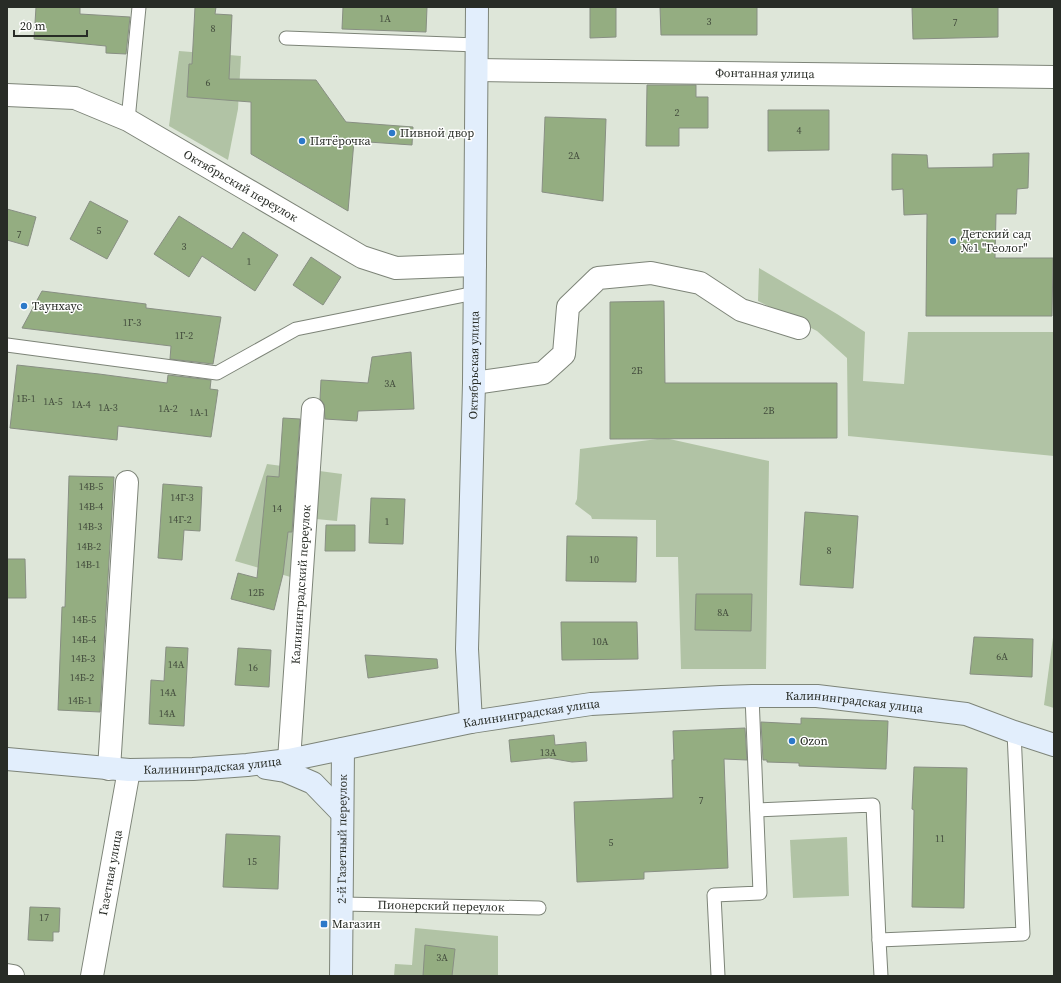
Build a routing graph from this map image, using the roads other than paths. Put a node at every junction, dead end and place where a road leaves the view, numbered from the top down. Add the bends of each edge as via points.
1 (139, 7) edge
2 (478, 7) edge
3 (286, 38) dead end
4 (477, 45) junction
5 (477, 70) junction
6 (1054, 77) edge
7 (7, 95) edge
8 (128, 120) junction
9 (475, 265) junction
10 (474, 293) junction
11 (799, 328) dead end
12 (7, 345) edge
13 (474, 383) junction
14 (313, 409) dead end
15 (127, 482) dead end
16 (752, 696) junction
17 (471, 722) junction
18 (1014, 732) junction
19 (1054, 745) edge
20 (343, 749) junction
21 (7, 759) edge
22 (289, 760) junction
23 (247, 766) junction
24 (119, 770) junction
25 (757, 810) junction
26 (342, 813) junction
27 (342, 904) junction
28 (540, 908) dead end
29 (879, 940) junction
30 (7, 975) edge
31 (13, 976) edge
32 (92, 976) edge
33 (341, 976) edge
34 (718, 976) edge
35 (881, 976) edge

1 - 8 lane
2 - 4 street, Октябрьская улица
3 - 4 lane
4 - 5 street, Октябрьская улица
5 - 6 street, Фонтанная улица
5 - 9 street, Октябрьская улица
7 - 8 street, Октябрьский переулок via 75,98
8 - 9 street, Октябрьский переулок via 362,257 396,268
9 - 10 street, Октябрьская улица
10 - 12 lane via 296,329 217,373
10 - 13 street, Октябрьская улица
11 - 13 street via 741,310 700,283 651,273 598,278 568,307 564,354 543,373
13 - 17 street, Октябрьская улица via 467,649
14 - 22 street, Калининградский переулок
15 - 24 street, Газетная улица
16 - 17 street, Калининградская улица via 591,704
16 - 18 street, Калининградская улица via 817,696 966,714
16 - 25 lane
17 - 20 street, Калининградская улица
18 - 19 street, Калининградская улица
18 - 29 lane via 1023,934
20 - 22 street, Калининградская улица
20 - 26 street, 2-й Газетный переулок
21 - 24 street, Калининградская улица
22 - 23 street, Калининградская улица
23 - 24 street, Калининградская улица via 193,770
23 - 26 street via 285,771 313,783
24 - 32 street, Газетная улица
25 - 29 lane via 874,805
25 - 34 lane via 760,893 714,895
26 - 27 street, 2-й Газетный переулок
27 - 28 lane, Пионерский переулок
27 - 33 street, 2-й Газетный переулок
29 - 35 lane
30 - 31 street

